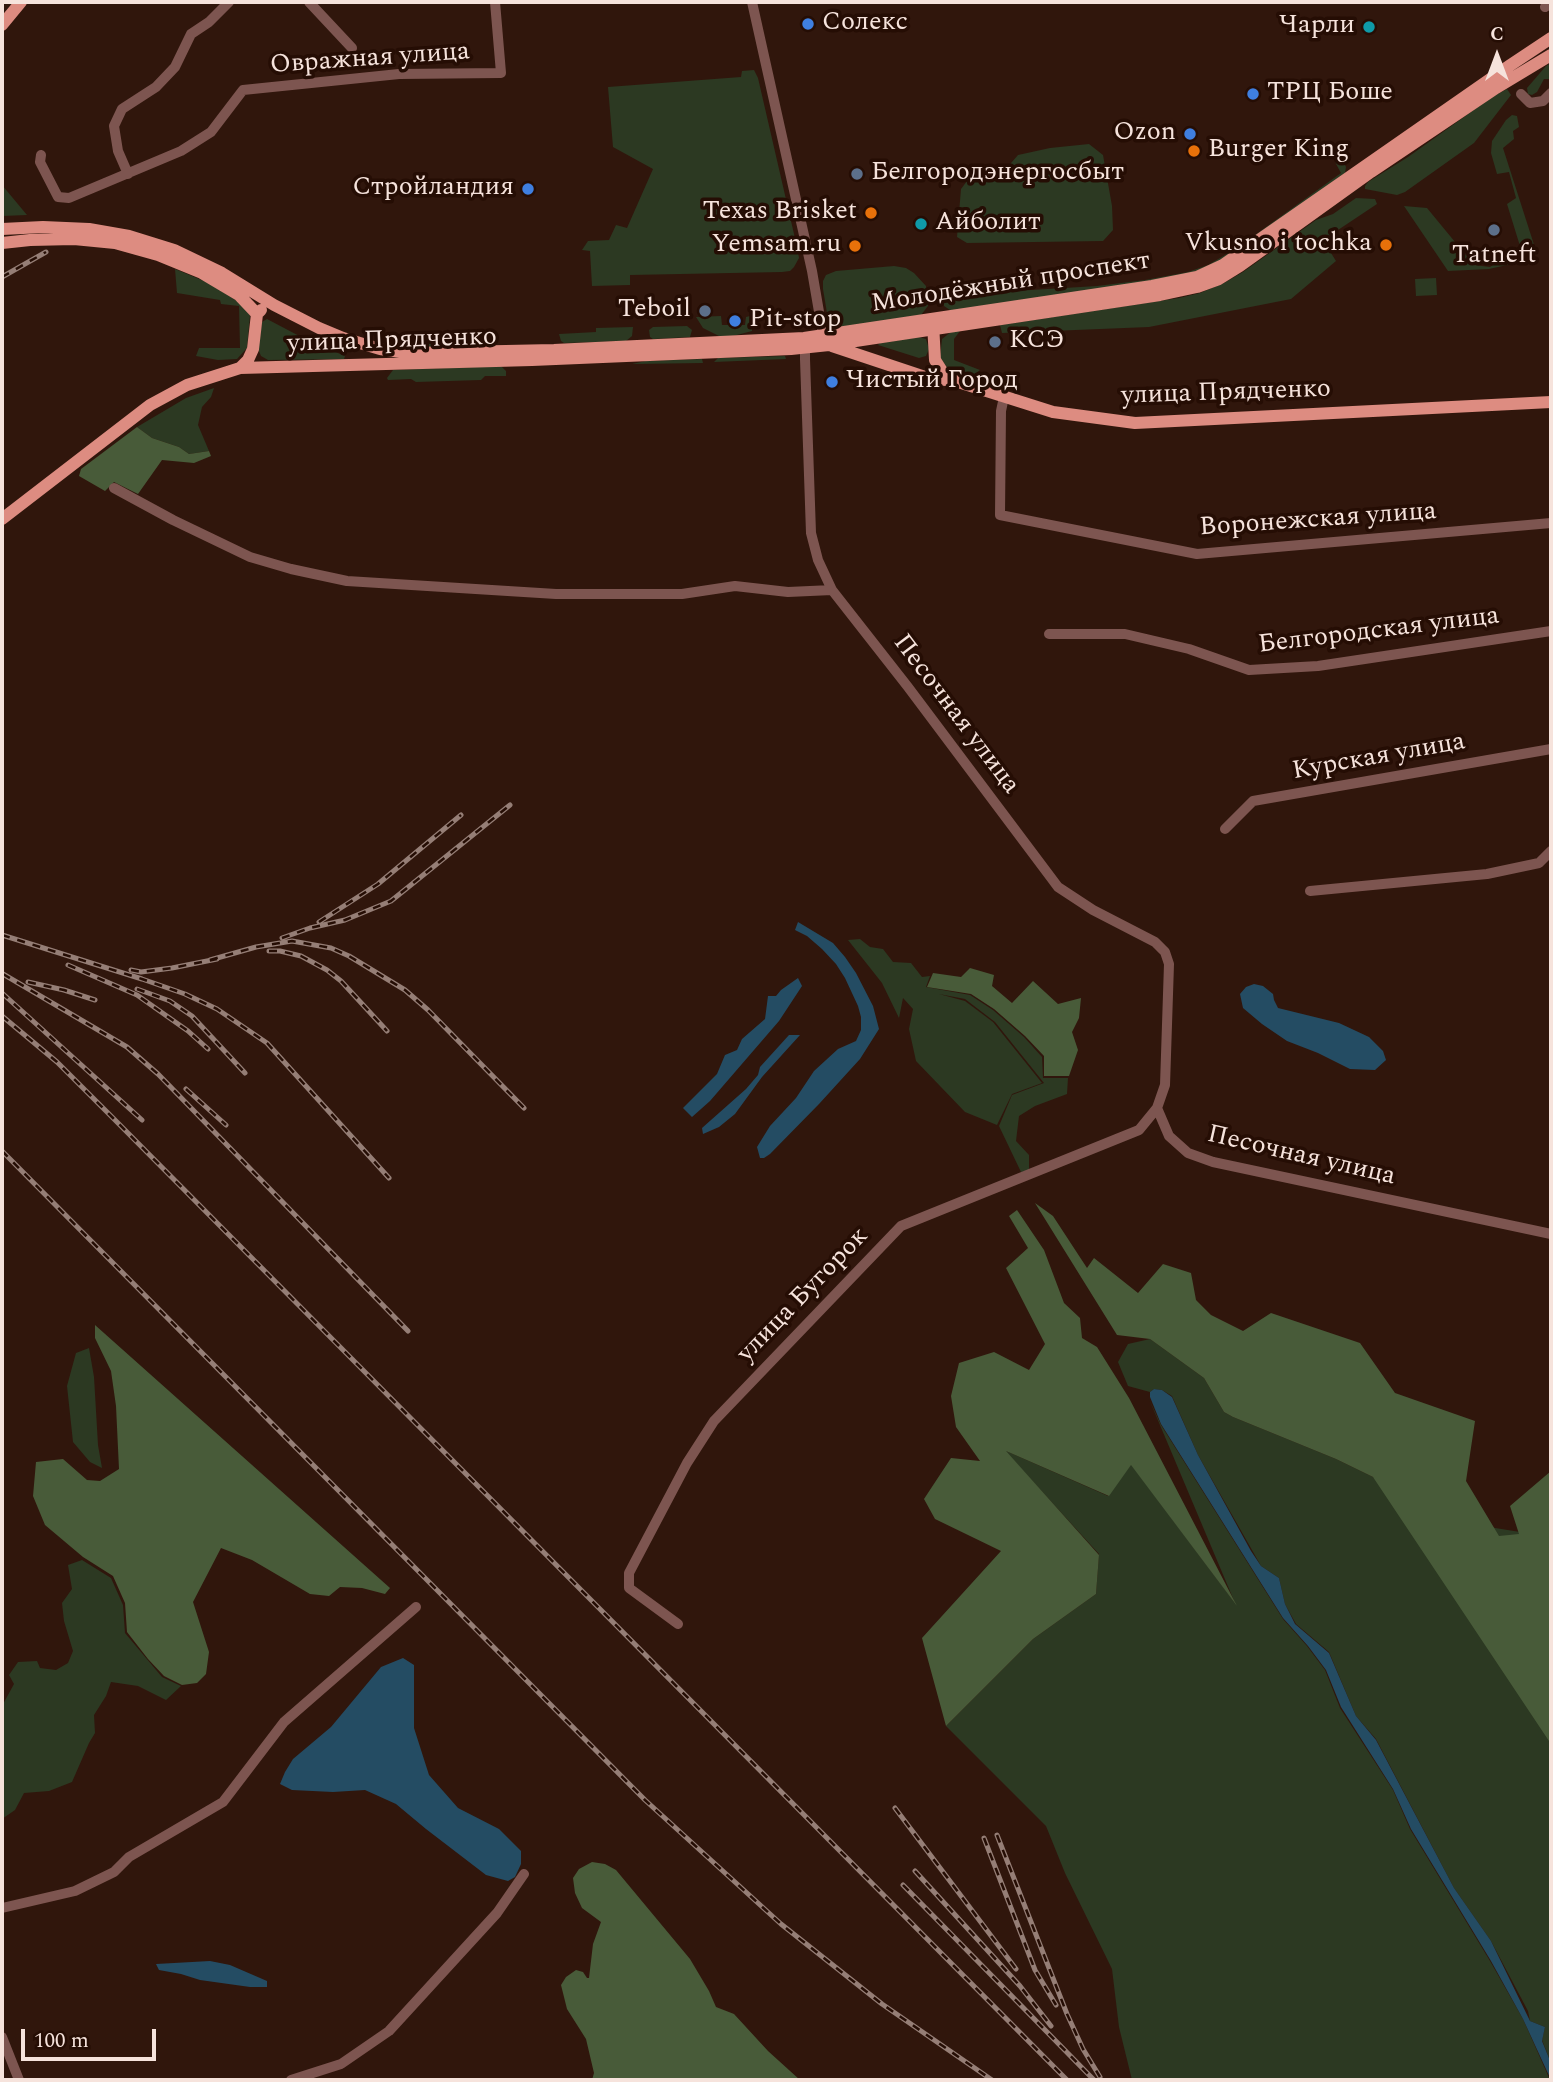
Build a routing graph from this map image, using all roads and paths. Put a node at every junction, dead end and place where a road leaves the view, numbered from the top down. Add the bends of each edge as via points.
1 (21, 2) edge
2 (229, 2) edge
3 (309, 2) edge
4 (495, 2) edge
5 (752, 2) edge
6 (2, 25) edge
7 (1551, 38) edge
8 (352, 48) dead end
9 (1551, 55) edge
10 (1551, 93) edge
11 (1521, 94) dead end
12 (41, 155) dead end
13 (128, 174) junction
14 (2, 229) edge
15 (2, 243) edge
16 (274, 305) junction
17 (257, 314) junction
18 (933, 324) junction
19 (343, 338) junction
20 (826, 340) junction
21 (805, 347) junction
22 (253, 349) junction
23 (514, 356) junction
24 (344, 365) junction
25 (240, 368) junction
26 (265, 368) junction
27 (955, 381) junction
28 (1004, 397) junction
29 (1551, 402) edge
30 (114, 488) dead end
31 (2, 519) edge
32 (1551, 523) edge
33 (832, 590) junction
34 (1551, 631) edge
35 (1049, 634) dead end
36 (1551, 749) edge
37 (1225, 829) dead end
38 (1551, 850) edge
39 (1310, 891) dead end
40 (1157, 1108) junction
41 (1551, 1234) edge
42 (416, 1607) dead end
43 (678, 1624) dead end
44 (524, 1874) dead end
45 (2, 1908) edge
46 (2, 2037) edge
47 (19, 2080) edge
48 (291, 2080) edge

1 - 6 main road
2 - 13 street via 191,34 175,67 122,109 114,126
3 - 8 street
4 - 13 street, Овражная улица via 501,73 399,74 243,90 211,132
5 - 20 street
7 - 18 main road, Молодёжный проспект via 1206,273
9 - 18 main road, Молодёжный проспект via 1219,279 1160,295
10 - 11 street via 1543,101 1530,103
12 - 13 street via 40,162 58,197 69,198
14 - 16 main road, улица Прядченко via 89,229 129,236 174,250
15 - 17 main road via 74,239 115,243 202,274 239,295
16 - 17 main road
16 - 19 main road, улица Прядченко
17 - 22 main road
18 - 20 main road, Молодёжный проспект
18 - 27 main road via 935,360
19 - 23 main road, улица Прядченко via 409,353
19 - 24 main road via 351,351 351,359
20 - 21 main road, улица Прядченко
20 - 23 main road, улица Прядченко
20 - 27 main road, улица Прядченко via 928,378
21 - 23 main road, улица Прядченко
21 - 33 street via 811,533
22 - 25 main road
22 - 26 main road
23 - 24 main road, улица Прядченко
24 - 26 main road, улица Прядченко
25 - 26 main road, улица Прядченко
25 - 31 main road, улица Прядченко via 187,385 150,405
27 - 28 main road, улица Прядченко
28 - 29 main road, улица Прядченко via 1053,412 1135,423
28 - 32 street, Воронежская улица via 1000,515 1197,554
30 - 33 street via 250,556 347,581 556,594 682,594 735,586 788,592
33 - 40 street, Песочная улица via 1058,887 1165,952 1169,964 1165,1085
34 - 35 street, Белгородская улица via 1318,666 1248,670 1189,649 1125,634
36 - 37 street, Курская улица via 1253,801
38 - 39 street via 1539,863 1487,874
40 - 41 street, Песочная улица via 1169,1136 1188,1153 1213,1162
40 - 43 street, улица Бугорок via 1139,1130 901,1226 714,1420 629,1573 629,1588
42 - 45 street via 284,1722 223,1802 129,1857 114,1872 75,1891
44 - 48 street via 498,1913 389,2031 341,2064
46 - 47 street

